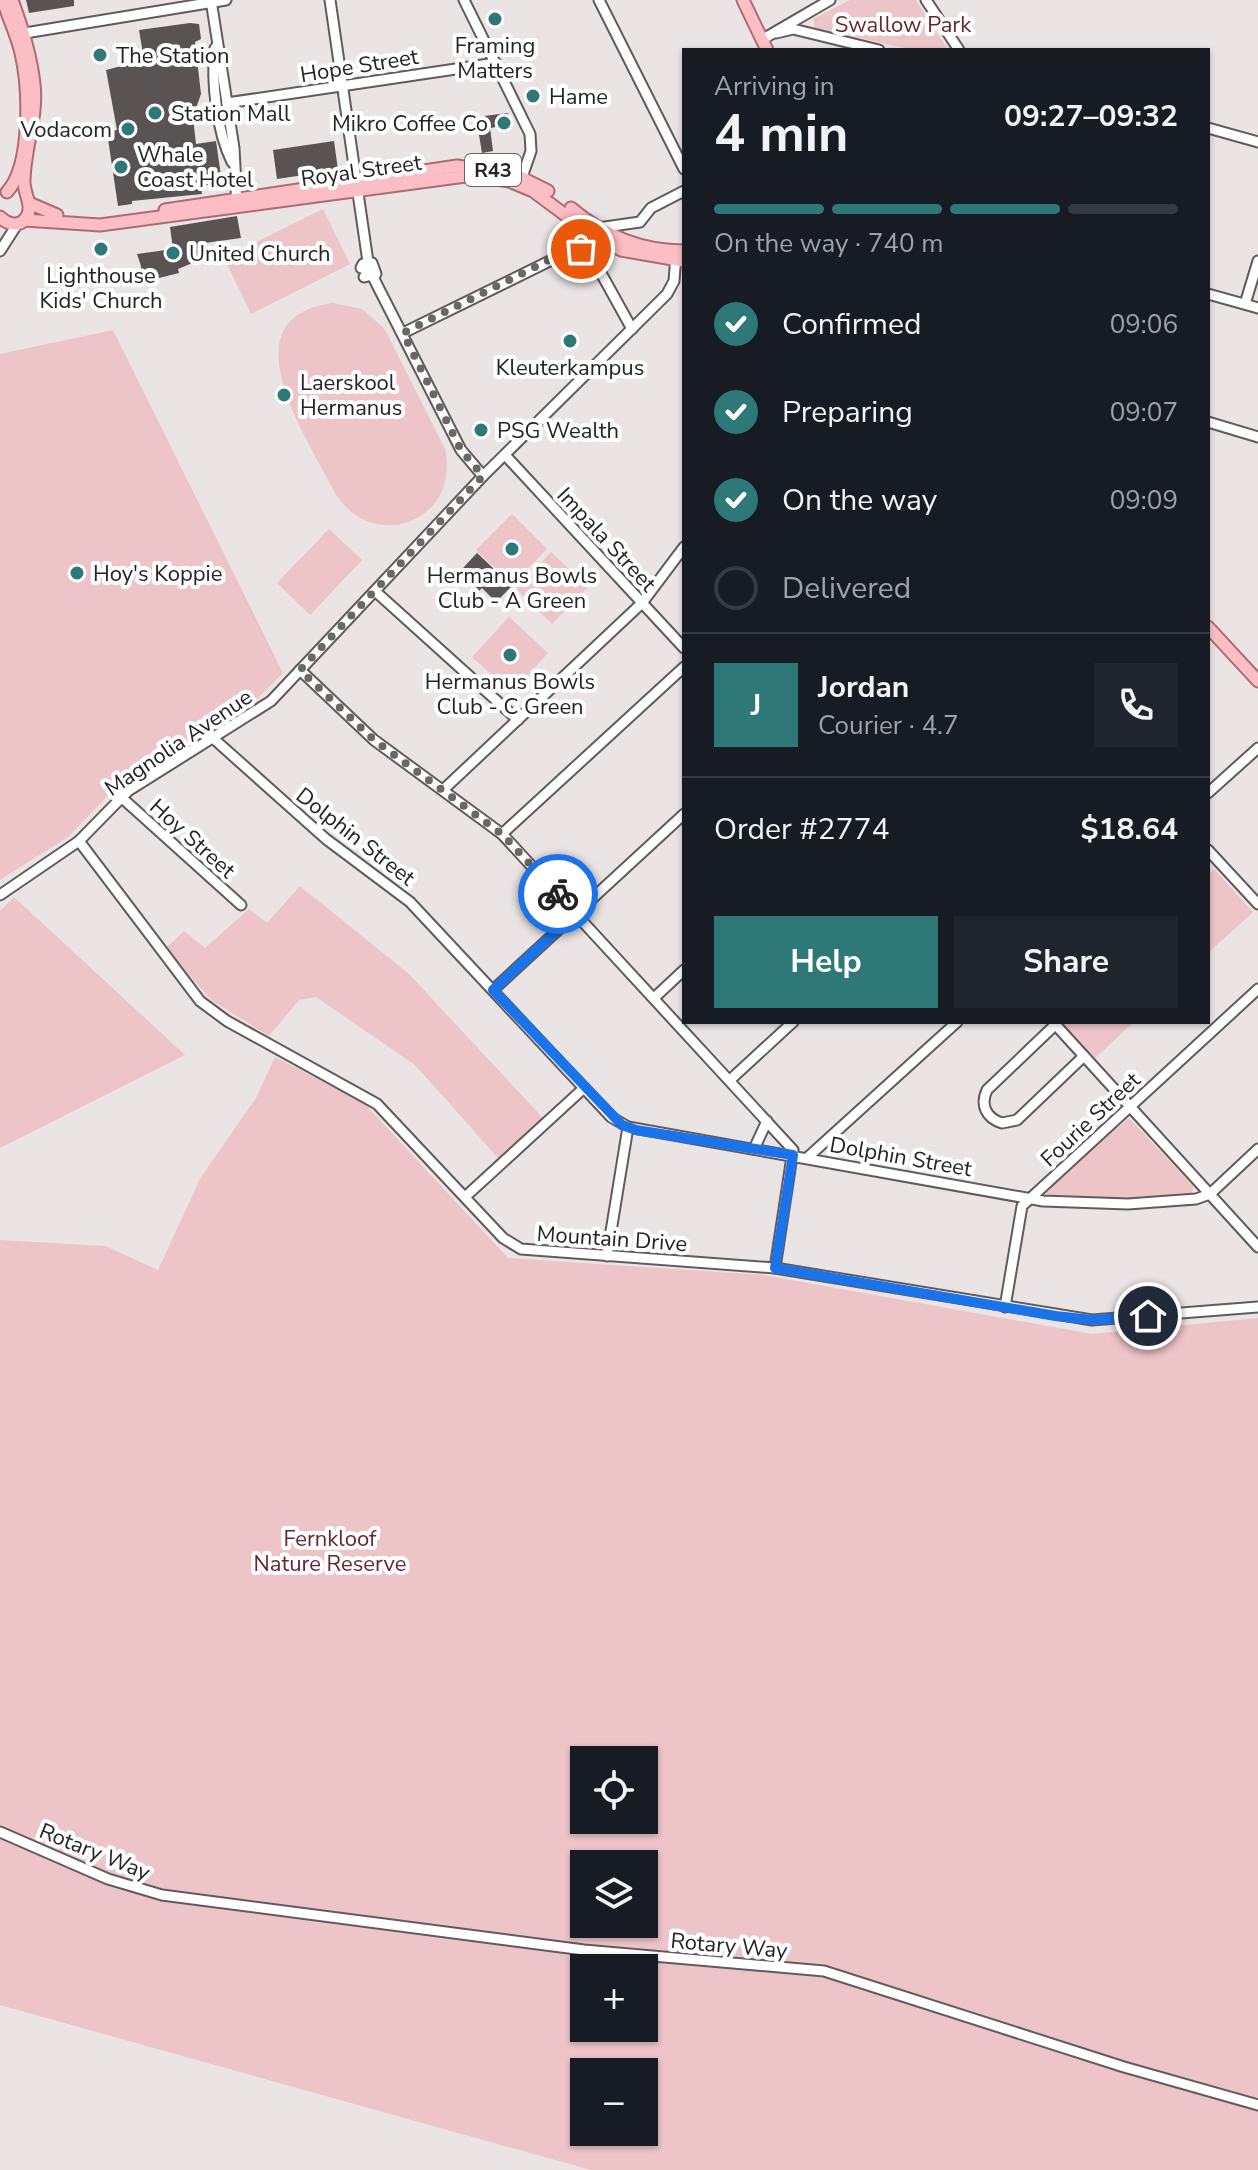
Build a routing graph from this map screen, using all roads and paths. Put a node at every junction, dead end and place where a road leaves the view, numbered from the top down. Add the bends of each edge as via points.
1 (3, 0) edge
2 (12, 0) edge
3 (226, 0) edge
4 (330, 0) edge
5 (464, 0) edge
6 (599, 0) edge
7 (743, 0) edge
8 (830, 0) edge
9 (926, 0) edge
10 (211, 1) edge
11 (776, 33) junction
12 (20, 34) junction
13 (216, 43) junction
14 (767, 47) edge
15 (871, 48) edge
16 (958, 48) edge
17 (496, 63) junction
18 (344, 85) junction
19 (227, 103) junction
20 (1210, 129) edge
21 (1258, 142) edge
22 (232, 162) junction
23 (682, 165) edge
24 (522, 177) junction
25 (357, 186) junction
26 (682, 192) edge
27 (3, 195) edge
28 (28, 200) junction
29 (236, 203) junction
30 (0, 217) edge
31 (21, 222) junction
32 (598, 228) junction
33 (0, 251) edge
34 (680, 256) edge
35 (1258, 261) edge
36 (1210, 295) edge
37 (1245, 304) junction
38 (1258, 308) edge
39 (632, 329) junction
40 (403, 333) junction
41 (1210, 423) edge
42 (1258, 437) edge
43 (505, 455) junction
44 (483, 476) junction
45 (682, 550) edge
46 (375, 591) junction
47 (642, 603) junction
48 (1210, 629) edge
49 (682, 646) edge
50 (682, 669) edge
51 (300, 670) junction
52 (1258, 681) edge
53 (518, 720) junction
54 (214, 739) junction
55 (1258, 748) edge
56 (443, 790) junction
57 (1210, 791) edge
58 (121, 797) junction
59 (682, 816) edge
60 (502, 834) junction
61 (79, 841) junction
62 (1210, 852) edge
63 (4, 892) edge
64 (0, 903) edge
65 (1258, 904) edge
66 (241, 905) dead end
67 (576, 913) junction
68 (682, 972) edge
69 (1258, 989) edge
70 (493, 990) junction
71 (654, 998) junction
72 (791, 1024) edge
73 (955, 1024) edge
74 (1053, 1024) edge
75 (1055, 1024) edge
76 (1084, 1056) junction
77 (730, 1080) junction
78 (584, 1088) junction
79 (1130, 1107) junction
80 (767, 1121) junction
81 (628, 1127) junction
82 (754, 1149) junction
83 (1258, 1149) edge
84 (793, 1155) junction
85 (808, 1157) junction
86 (1210, 1194) junction
87 (465, 1197) junction
88 (1030, 1198) junction
89 (1258, 1247) edge
90 (607, 1256) junction
91 (775, 1268) junction
92 (1005, 1307) junction
93 (1258, 1307) edge
94 (0, 1832) edge
95 (1258, 2105) edge

1 - 12 main road, R43
2 - 12 main road, R43
3 - 10 street
4 - 18 street
5 - 17 street
6 - 23 street
7 - 14 main road
8 - 11 street
9 - 16 street
10 - 12 street
10 - 13 street
11 - 14 street
11 - 15 street via 793,29
12 - 27 main road, R43 via 26,121 15,180
12 - 28 main road, R43 via 36,98 24,181
13 - 19 street
13 - 22 street via 213,67 225,150
17 - 18 street, Hope Street
17 - 24 street via 530,134 531,151
18 - 19 street, Hope Street
18 - 25 street
19 - 22 street
20 - 21 street
22 - 29 street
24 - 25 main road, Royal Street / R43 via 457,166
24 - 32 main road, Royal Street / R43
25 - 29 main road, Royal Street / R43
25 - 34 main road, Royal Street / R43 via 461,175 497,179 540,194 613,246 638,255
25 - 40 street via 368,262 377,270 373,277
26 - 32 street via 651,208 640,222
27 - 28 main road, R43 via 16,191
28 - 29 main road, Royal Street / R43 via 62,217 99,220
28 - 31 main road, R43
29 - 31 main road, Royal Street / R43 via 100,225
30 - 31 main road, R43 via 7,223
31 - 33 street
32 - 34 main road, Royal Street / R43
34 - 39 street, Magnolia Avenue via 670,291
35 - 37 street
36 - 37 street
37 - 38 street
39 - 40 street via 591,255 581,249 567,251
39 - 43 street, Magnolia Avenue
40 - 44 street via 461,450
41 - 42 street
43 - 44 street, Magnolia Avenue
43 - 47 street, Impala Street
44 - 46 street, Magnolia Avenue
45 - 47 street
46 - 51 street, Magnolia Avenue
46 - 53 street
47 - 49 street, Impala Street
47 - 53 street
48 - 52 main road
50 - 60 street
51 - 54 street, Magnolia Avenue via 257,713
51 - 56 street via 374,740
53 - 56 street
54 - 58 street, Magnolia Avenue
54 - 70 street, Dolphin Street via 326,839 410,902
55 - 57 street
56 - 60 street
58 - 61 street, Magnolia Avenue
58 - 66 street, Hoy Street
59 - 67 street
60 - 67 street
61 - 63 street, Magnolia Avenue
61 - 87 street, Mountain Drive via 200,1001 369,1098
62 - 65 street
63 - 64 street
67 - 70 street
67 - 71 street
68 - 71 street
69 - 79 street, Fourie Street
70 - 78 street, Dolphin Street
71 - 77 street
72 - 77 street
73 - 85 street
74 - 76 street via 987,1090 989,1116 1002,1123 1017,1120
75 - 76 street
76 - 79 street
77 - 80 street
78 - 81 street, Dolphin Street
78 - 87 street
79 - 86 street
79 - 88 street, Fourie Street
80 - 82 street
80 - 84 street
81 - 82 street, Dolphin Street
81 - 90 street
82 - 84 street, Dolphin Street
83 - 86 street
84 - 85 street, Dolphin Street
84 - 91 street
85 - 88 street, Dolphin Street
86 - 88 street, Dolphin Street via 1128,1204
86 - 89 street
87 - 90 street, Mountain Drive via 503,1238 521,1249
88 - 92 street, Fourie Street via 1022,1206
90 - 91 street, Mountain Drive
91 - 92 street, Mountain Drive
92 - 93 street, Mountain Drive via 1092,1320
94 - 95 street, Rotary Way via 108,1879 162,1895 584,1950 824,1971

